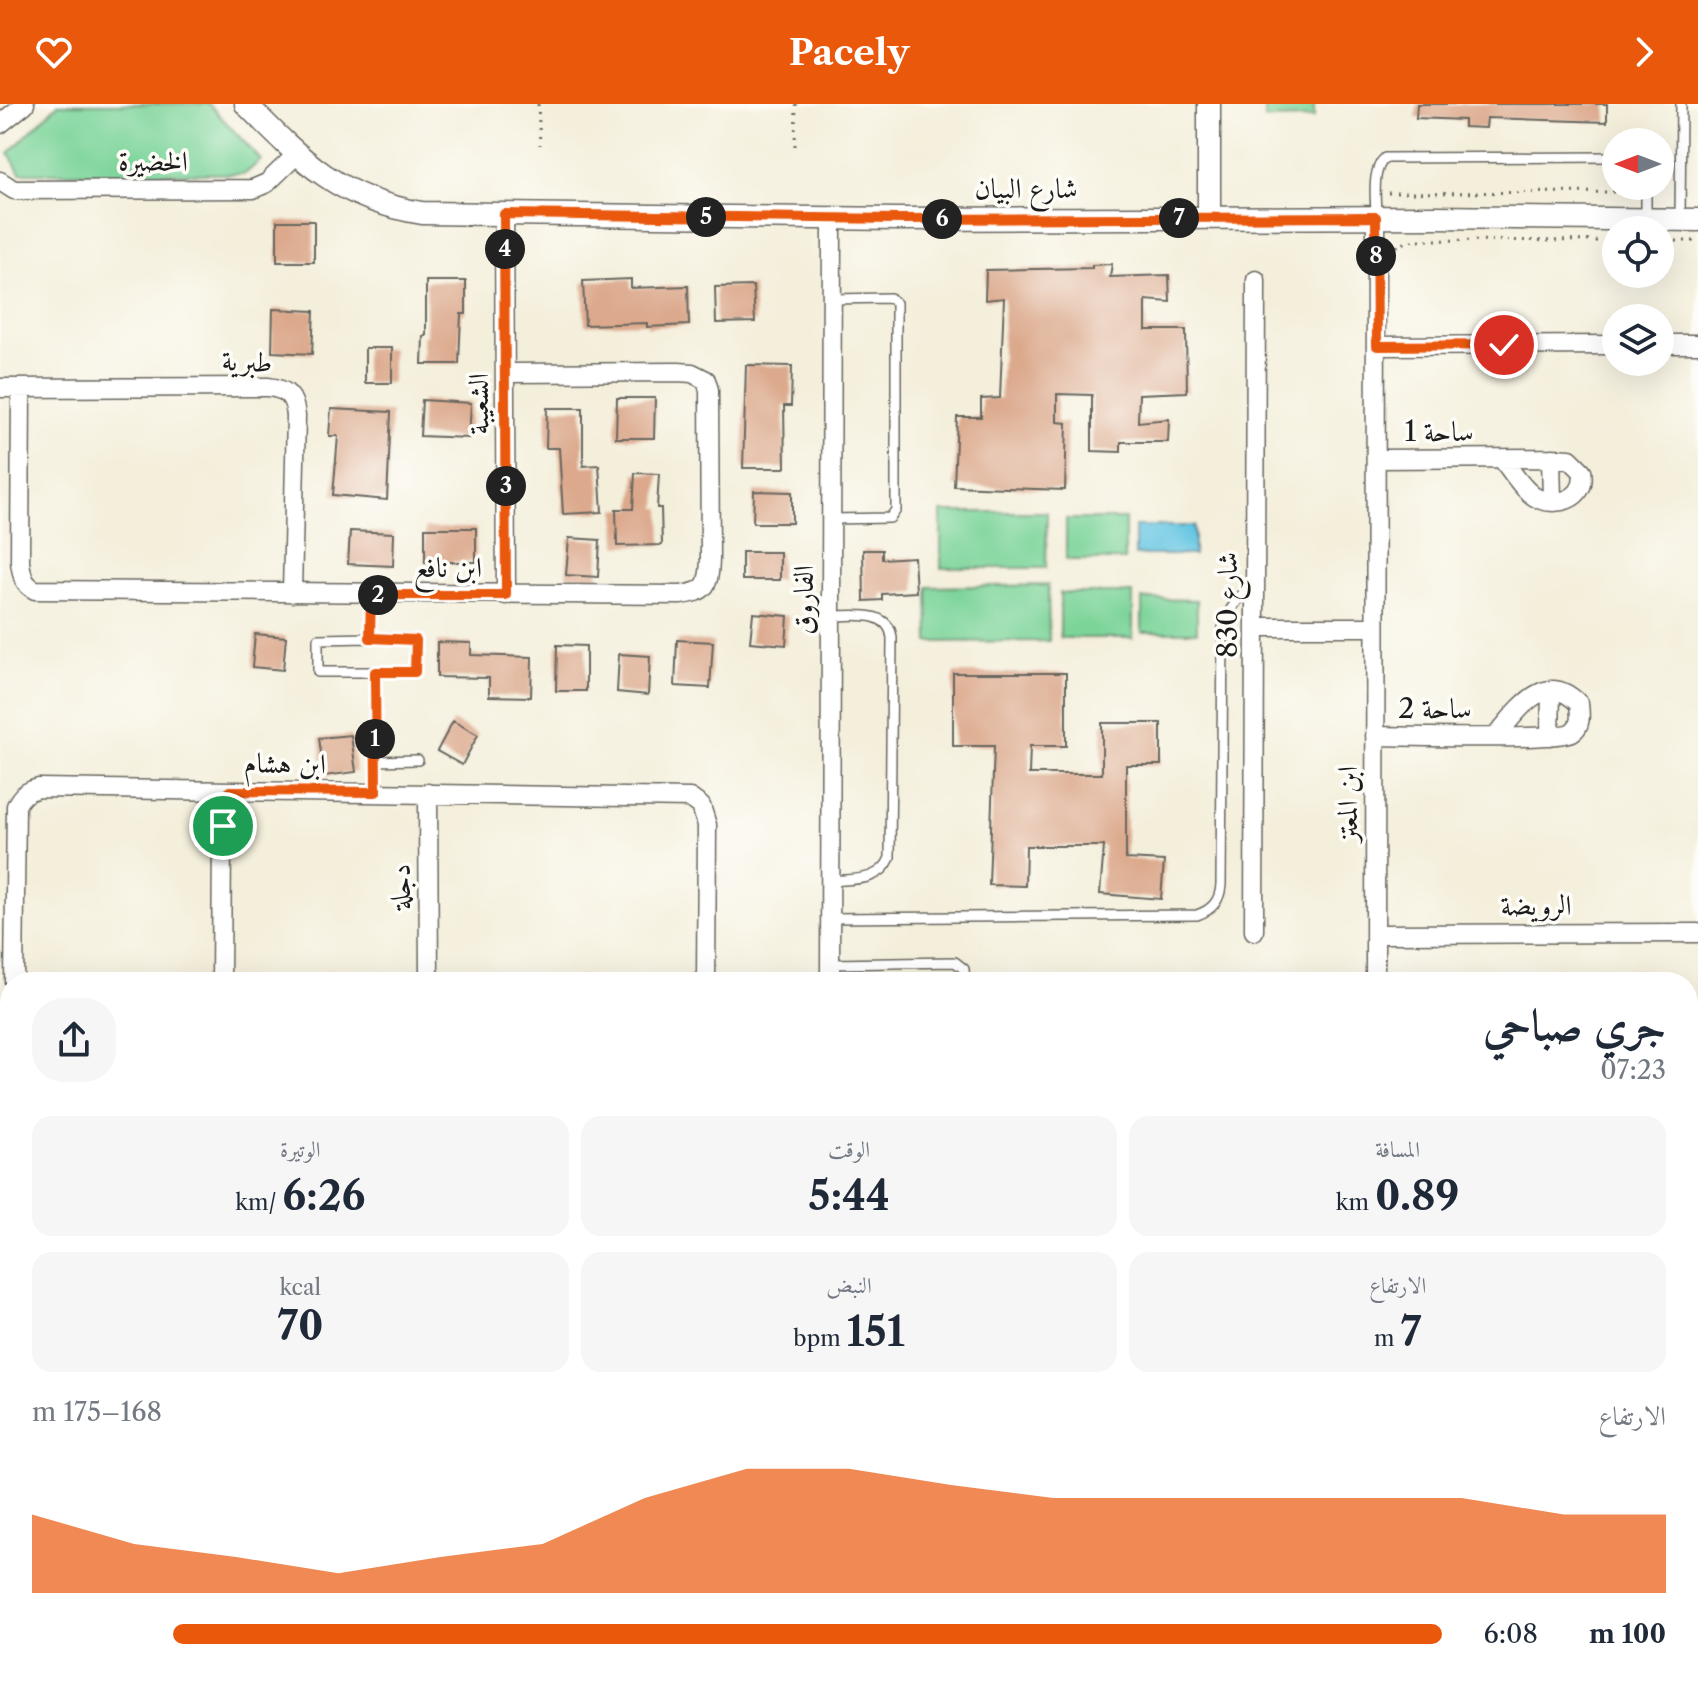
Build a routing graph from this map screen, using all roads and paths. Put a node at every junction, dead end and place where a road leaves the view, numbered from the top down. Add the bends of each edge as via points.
1 (25, 104) edge
2 (246, 104) edge
3 (538, 104) edge
4 (796, 104) edge
5 (1209, 104) edge
6 (1681, 104) edge
7 (0, 124) edge
8 (540, 145) dead end
9 (795, 146) dead end
10 (296, 155) junction
11 (1602, 157) edge
12 (0, 181) edge
13 (1602, 190) edge
14 (1376, 193) junction
15 (504, 214) junction
16 (1209, 217) junction
17 (1376, 217) junction
18 (832, 218) junction
19 (1602, 220) edge
20 (1689, 220) edge
21 (1602, 241) edge
22 (1674, 241) edge
23 (1698, 241) edge
24 (1392, 259) dead end
25 (1256, 280) dead end
26 (832, 299) junction
27 (1674, 344) edge
28 (1698, 344) edge
29 (1602, 345) edge
30 (1377, 346) junction
31 (506, 373) junction
32 (0, 388) edge
33 (21, 388) junction
34 (1551, 458) junction
35 (1376, 459) junction
36 (1502, 459) junction
37 (1552, 500) junction
38 (831, 519) junction
39 (1255, 577) junction
40 (292, 593) junction
41 (371, 595) junction
42 (506, 595) junction
43 (831, 616) junction
44 (1255, 627) junction
45 (1375, 627) junction
46 (370, 638) junction
47 (375, 672) junction
48 (1551, 691) junction
49 (1375, 736) junction
50 (1496, 736) junction
51 (1550, 736) junction
52 (418, 760) dead end
53 (375, 761) junction
54 (230, 791) junction
55 (376, 792) junction
56 (428, 793) junction
57 (830, 881) junction
58 (830, 918) junction
59 (1254, 931) dead end
60 (1698, 933) edge
61 (1375, 934) junction
62 (14, 972) edge
63 (221, 972) edge
64 (429, 972) edge
65 (706, 972) edge
66 (830, 972) edge
67 (841, 972) edge
68 (964, 972) edge
69 (1375, 972) edge

1 - 7 street
2 - 10 street, شارع البيان
3 - 8 path
4 - 9 path
5 - 16 street
6 - 20 lane
10 - 12 street, الخضيرة via 253,189 14,190
10 - 15 street, شارع البيان via 335,184 398,209
11 - 14 lane via 1395,156 1379,163
13 - 14 path
14 - 17 lane
15 - 18 street, شارع البيان
15 - 31 street, الشعيبة
16 - 17 street, شارع البيان
16 - 18 street, شارع البيان
17 - 19 street, شارع البيان
17 - 30 street, ابن المعتز
18 - 26 street, الفاروق
21 - 24 path via 1414,240 1398,245
22 - 23 path
25 - 39 street, شارع 830
26 - 38 street, الفاروق
26 - 38 lane via 890,298 896,303 896,510 890,518
27 - 28 street
29 - 30 street
30 - 35 street, ابن المعتز
31 - 42 street, الشعيبة
31 - 42 street, ابن نافع via 678,372 706,380 710,559 705,587 693,594
32 - 33 street, طبرية
33 - 40 street, ابن نافع via 20,562 28,587 46,592
33 - 40 street, طبرية via 268,387 288,393 296,416
34 - 36 street, ساحة 1
34 - 37 street
34 - 37 street via 1570,459 1584,480 1578,494
35 - 36 street, ساحة 1
35 - 45 street, ابن المعتز
36 - 37 street, ساحة 1 via 1535,497
38 - 43 street, الفاروق
39 - 44 street, شارع 830
39 - 58 lane via 1223,628 1221,885 1212,907 1197,915
40 - 41 street, ابن نافع
41 - 42 street, ابن نافع
41 - 46 lane
43 - 57 street, الفاروق
43 - 57 lane via 876,617 888,625 892,638 890,858 872,877
44 - 45 street
44 - 59 street, شارع 830
45 - 49 street, ابن المعتز
46 - 47 lane via 416,640 415,672
46 - 47 lane via 318,639 317,670
47 - 53 lane
48 - 50 street, ساحة 2 via 1533,695
48 - 51 street
48 - 51 street via 1575,700 1580,714 1570,734
49 - 50 street, ساحة 2
49 - 61 street, ابن المعتز
50 - 51 street, ساحة 2
52 - 53 lane
53 - 55 lane
54 - 55 street, ابن هشام
54 - 62 street, ابن هشام via 27,791 19,798 14,822
54 - 63 street via 222,839
55 - 56 street, ابن هشام
56 - 64 street, دجلة
56 - 65 street, ابن هشام via 681,796 697,801 707,825
57 - 58 street, الفاروق
58 - 66 street, الفاروق
60 - 61 street, الرويضة
61 - 69 street, ابن المعتز
67 - 68 lane via 955,962

